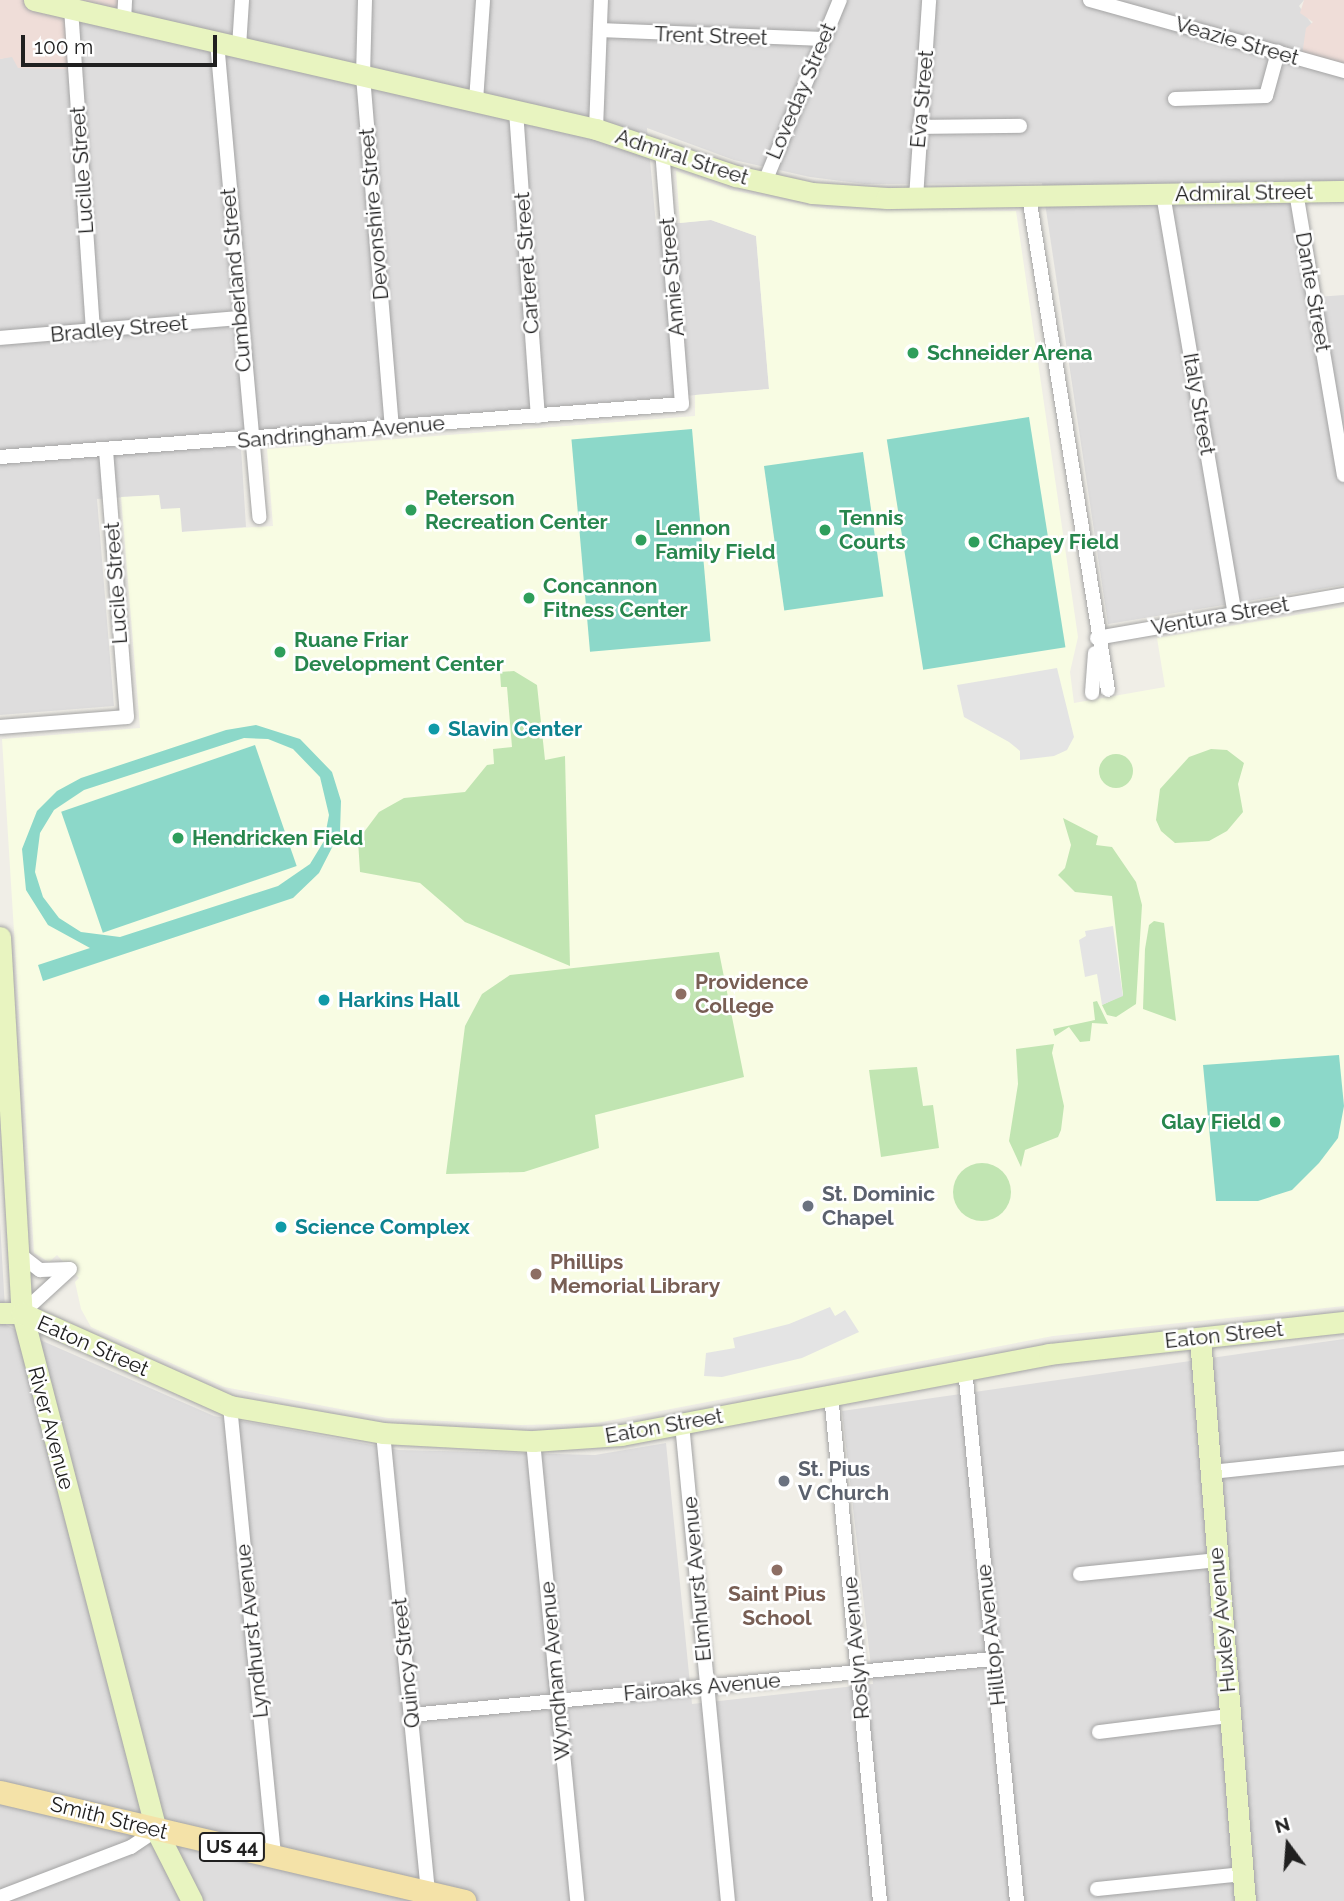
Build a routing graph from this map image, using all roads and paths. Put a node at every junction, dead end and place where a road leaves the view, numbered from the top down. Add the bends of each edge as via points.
1 (34, 0) edge
2 (242, 0) edge
3 (365, 0) edge
4 (483, 0) edge
5 (601, 0) edge
6 (839, 0) edge
7 (929, 0) edge
8 (1090, 0) edge
9 (71, 9) junction
10 (125, 10) edge
11 (600, 30) junction
12 (823, 39) junction
13 (217, 42) junction
14 (239, 47) junction
15 (1278, 52) junction
16 (1344, 71) edge
17 (363, 76) junction
18 (1175, 99) dead end
19 (476, 102) junction
20 (516, 111) junction
21 (919, 127) junction
22 (1020, 127) dead end
23 (596, 129) junction
24 (662, 150) junction
25 (764, 184) junction
26 (1344, 191) edge
27 (1296, 192) junction
28 (1163, 194) junction
29 (1029, 197) junction
30 (916, 198) junction
31 (239, 318) junction
32 (93, 332) junction
33 (0, 338) edge
34 (682, 404) joint
35 (538, 416) junction
36 (392, 427) junction
37 (249, 439) junction
38 (106, 450) junction
39 (0, 457) edge
40 (1344, 475) edge
41 (259, 517) dead end
42 (1344, 595) edge
43 (1235, 614) junction
44 (1097, 638) junction
45 (1108, 690) dead end
46 (1092, 693) dead end
47 (0, 727) edge
48 (0, 937) edge
49 (2, 1019) edge
50 (7, 1173) edge
51 (19, 1253) junction
52 (0, 1313) edge
53 (22, 1313) junction
54 (1344, 1322) edge
55 (1200, 1338) junction
56 (965, 1369) junction
57 (831, 1395) junction
58 (230, 1406) junction
59 (682, 1424) junction
60 (383, 1433) junction
61 (533, 1441) junction
62 (1344, 1458) edge
63 (1211, 1472) junction
64 (1218, 1560) junction
65 (1080, 1574) dead end
66 (993, 1659) junction
67 (858, 1672) junction
68 (708, 1687) junction
69 (558, 1701) junction
70 (411, 1715) junction
71 (1230, 1716) junction
72 (1099, 1732) dead end
73 (0, 1792) edge
74 (156, 1830) junction
75 (274, 1857) junction
76 (1243, 1874) junction
77 (1097, 1889) dead end
78 (428, 1893) junction
79 (20, 1896) edge
80 (0, 1897) edge
81 (192, 1901) edge
82 (464, 1901) edge
83 (577, 1901) edge
84 (728, 1901) edge
85 (880, 1901) edge
86 (1017, 1901) edge
87 (1245, 1901) edge

1 - 9 street, Admiral Street
2 - 14 street
3 - 17 street, Devonshire Street
4 - 19 street
5 - 11 street
6 - 12 street, Loveday Street
7 - 21 street, Eva Street
8 - 15 street, Veazie Street
9 - 10 street, Admiral Street
9 - 32 street, Lucille Street
10 - 13 street, Admiral Street
11 - 12 street, Trent Street
11 - 23 street
12 - 25 street, Loveday Street
13 - 14 street, Admiral Street
13 - 31 street, Cumberland Street
14 - 17 street, Admiral Street
15 - 16 street, Veazie Street
15 - 18 street via 1266,96
17 - 19 street, Admiral Street
17 - 36 street, Devonshire Street
19 - 20 street, Admiral Street
20 - 23 street, Admiral Street
20 - 35 street, Carteret Street
21 - 22 street
21 - 30 street, Eva Street
23 - 24 street, Admiral Street
24 - 25 street, Admiral Street
24 - 34 street, Annie Street
25 - 30 street, Admiral Street via 838,195
26 - 27 street, Admiral Street
27 - 28 street, Admiral Street
27 - 40 street, Dante Street
28 - 29 street, Admiral Street
28 - 43 street, Italy Street
29 - 30 street, Admiral Street
29 - 44 street
31 - 32 street, Bradley Street
31 - 37 street, Cumberland Street
32 - 33 street, Bradley Street
34 - 35 street, Sandringham Avenue
35 - 36 street, Sandringham Avenue
36 - 37 street, Sandringham Avenue
37 - 38 street, Sandringham Avenue
37 - 41 street, Cumberland Street
38 - 39 street, Sandringham Avenue
38 - 47 street, Lucile Street via 127,717
42 - 43 street, Ventura Street
43 - 44 street, Ventura Street
44 - 45 street
44 - 46 street
48 - 49 street, River Avenue
49 - 50 street, River Avenue
50 - 51 street, River Avenue
51 - 53 street, River Avenue
51 - 53 street via 40,1270 70,1269
52 - 53 street, Eaton Street
53 - 58 street, Eaton Street
53 - 74 street, River Avenue
54 - 55 street, Eaton Street
55 - 56 street, Eaton Street via 1049,1353
55 - 63 street, Huxley Avenue
56 - 57 street, Eaton Street
56 - 66 street, Hilltop Avenue
57 - 59 street, Eaton Street
57 - 67 street, Roslyn Avenue
58 - 60 street, Eaton Street
58 - 75 street, Lyndhurst Avenue
59 - 61 street, Eaton Street via 609,1437
59 - 68 street, Elmhurst Avenue
60 - 61 street, Eaton Street
60 - 70 street, Quincy Street
61 - 69 street, Wyndham Avenue
62 - 63 street
63 - 64 street, Huxley Avenue
64 - 65 street
64 - 71 street, Huxley Avenue
66 - 67 street, Fairoaks Avenue
66 - 86 street, Hilltop Avenue
67 - 68 street, Fairoaks Avenue
67 - 85 street, Roslyn Avenue
68 - 69 street, Fairoaks Avenue
68 - 84 street, Elmhurst Avenue
69 - 70 street, Fairoaks Avenue
69 - 83 street, Wyndham Avenue
70 - 78 street, Quincy Street
71 - 72 street
71 - 76 street, Huxley Avenue
73 - 74 main road, Smith Street / US 44
74 - 75 main road, Smith Street / US 44
74 - 79 street via 131,1847
74 - 81 street, River Avenue
75 - 78 main road, Smith Street / US 44
76 - 77 street
76 - 87 street, Huxley Avenue
78 - 82 main road, Smith Street / US 44
79 - 80 street

